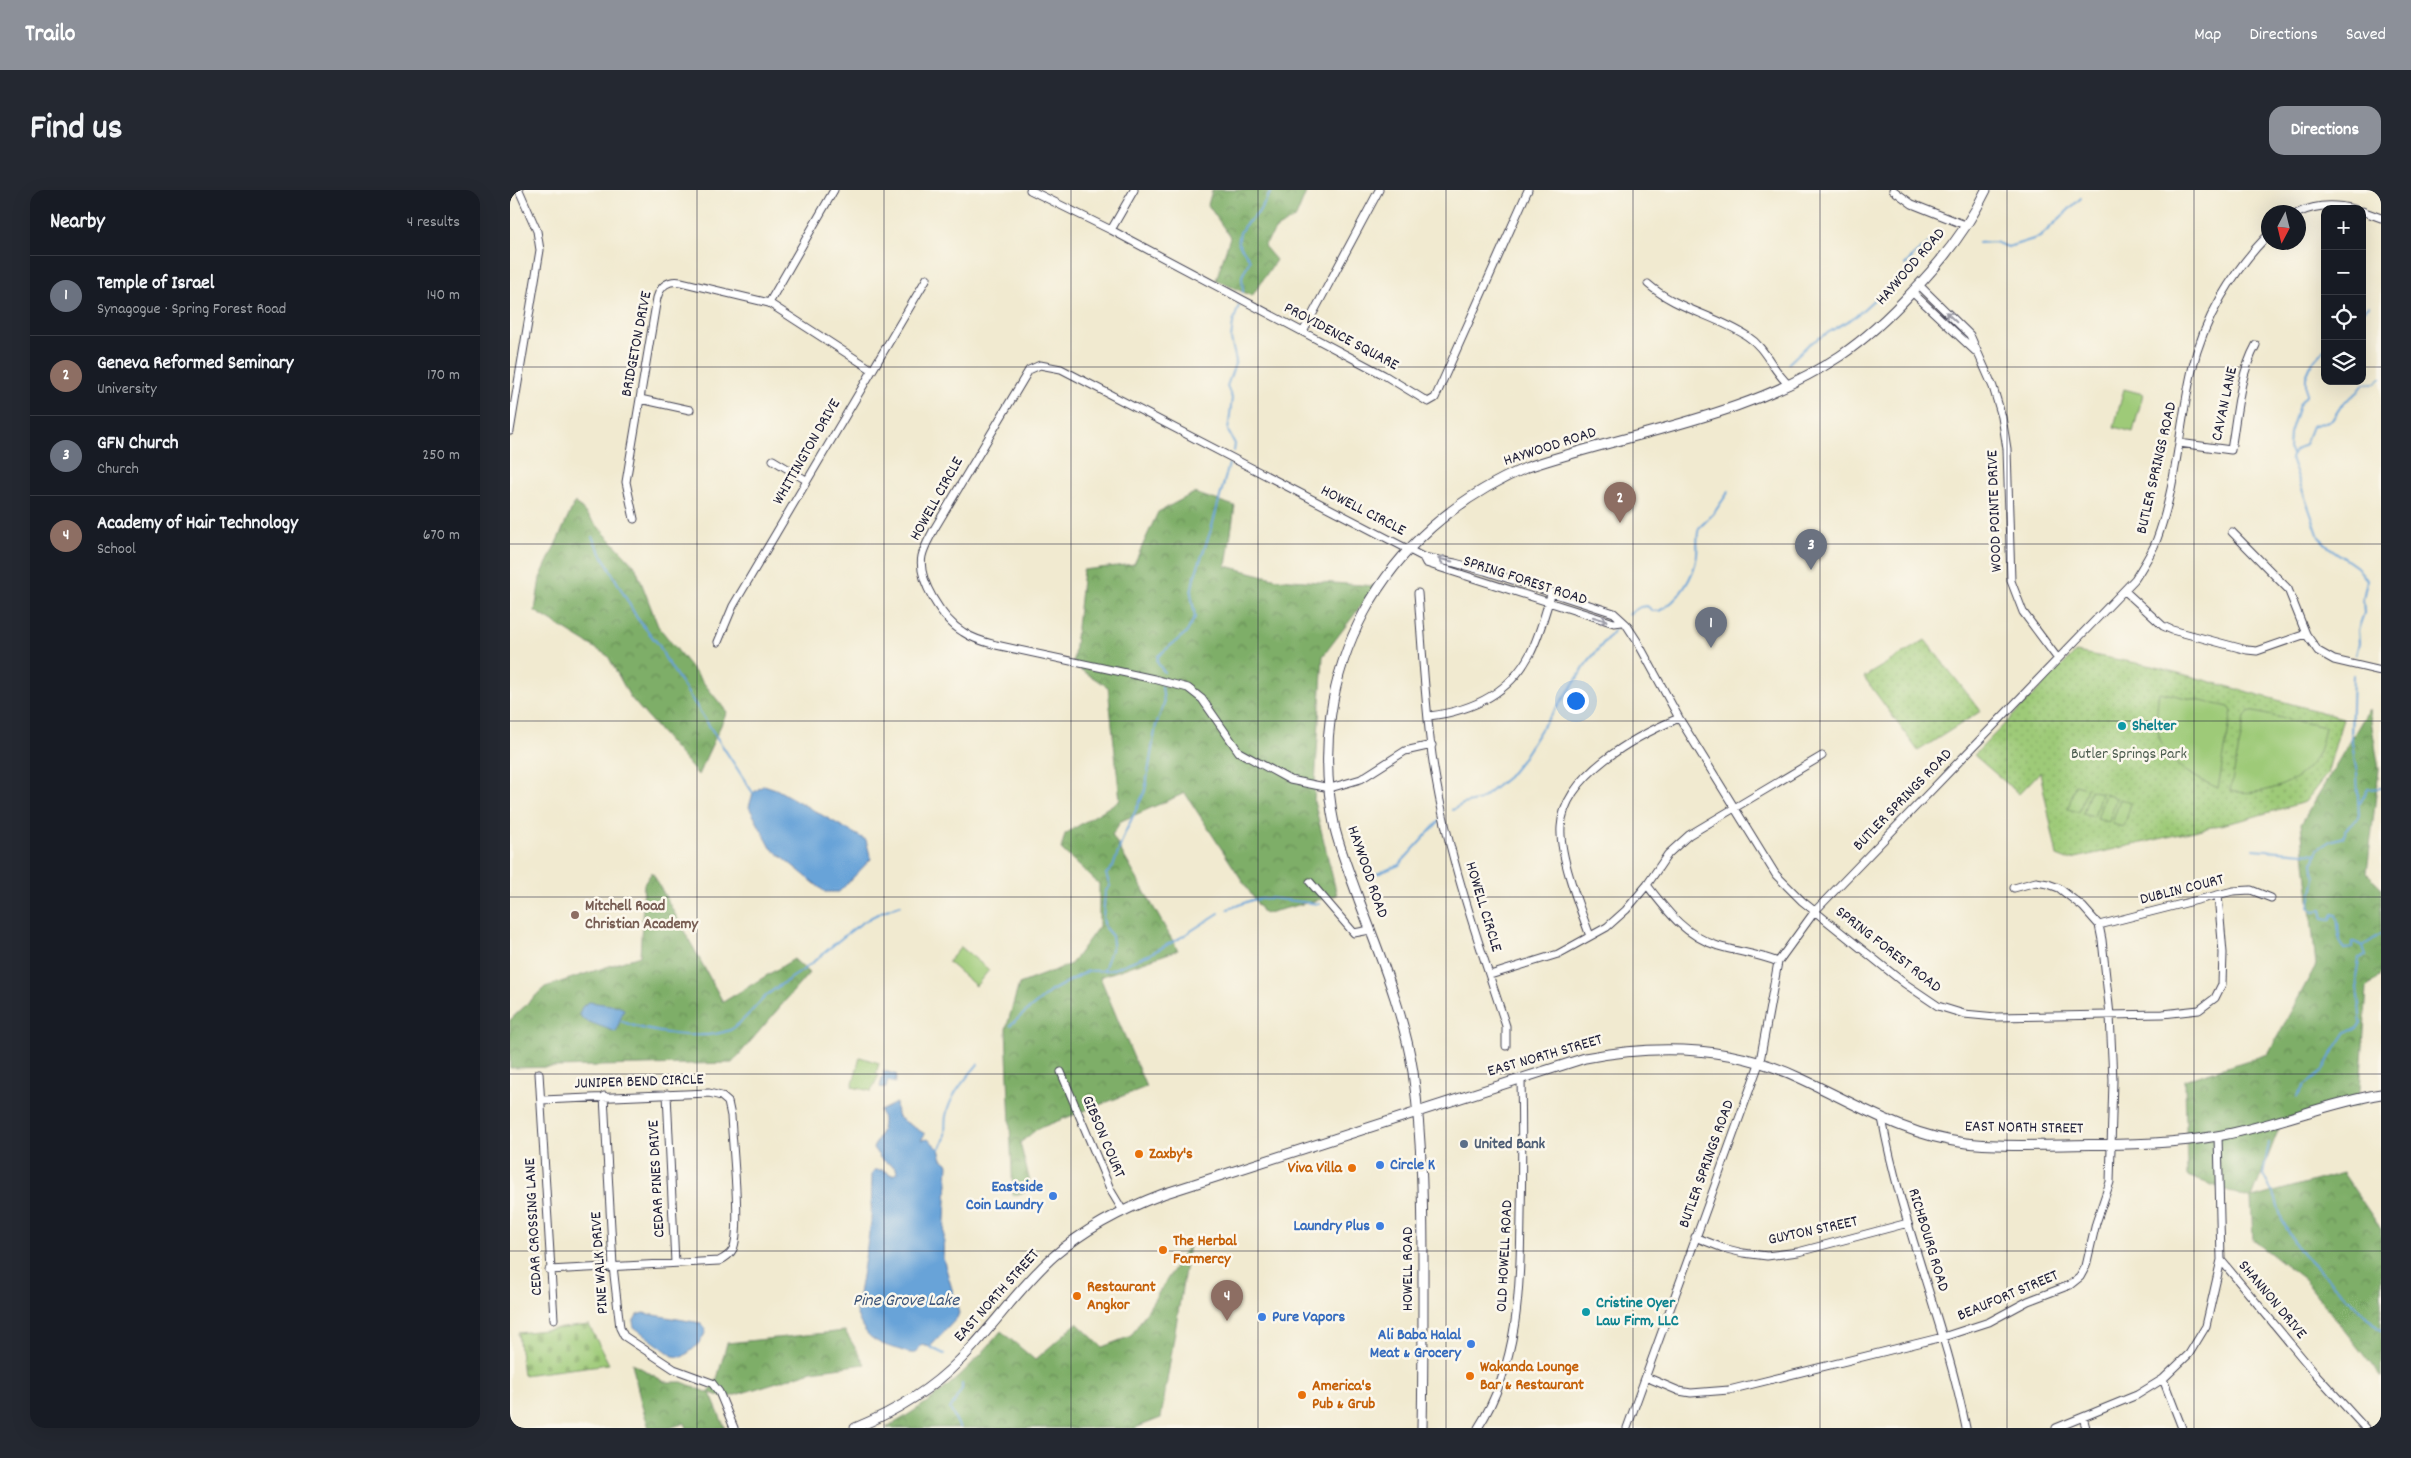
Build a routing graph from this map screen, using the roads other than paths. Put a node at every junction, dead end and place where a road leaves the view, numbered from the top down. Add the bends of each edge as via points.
1 (519, 190) edge
2 (834, 190) edge
3 (1030, 190) edge
4 (1134, 190) edge
5 (1379, 190) edge
6 (1528, 190) edge
7 (1893, 190) edge
8 (1986, 190) edge
9 (2321, 206) edge
10 (2306, 210) edge
11 (2366, 212) edge
12 (2381, 218) edge
13 (1965, 225) junction
14 (1111, 230) junction
15 (2261, 243) edge
16 (927, 278) dead end
17 (1648, 284) dead end
18 (1915, 289) junction
19 (769, 303) junction
20 (1303, 332) junction
21 (2256, 345) dead end
22 (871, 370) junction
23 (1789, 385) junction
24 (640, 399) junction
25 (690, 410) dead end
26 (510, 430) edge
27 (2179, 443) junction
28 (773, 460) dead end
29 (806, 480) junction
30 (634, 519) dead end
31 (2232, 532) dead end
32 (1409, 550) junction
33 (1423, 557) junction
34 (2124, 591) junction
35 (1552, 592) junction
36 (1418, 593) dead end
37 (1548, 603) junction
38 (1622, 622) junction
39 (2306, 634) junction
40 (718, 642) dead end
41 (2058, 659) junction
42 (2381, 670) edge
43 (1429, 716) junction
44 (1679, 718) junction
45 (1432, 746) junction
46 (1822, 756) dead end
47 (1330, 788) junction
48 (1734, 808) junction
49 (1310, 882) dead end
50 (1647, 885) junction
51 (2014, 888) dead end
52 (2218, 895) junction
53 (2271, 898) dead end
54 (1815, 911) junction
55 (2099, 926) junction
56 (1370, 930) junction
57 (1590, 936) junction
58 (1778, 962) junction
59 (1490, 975) junction
60 (2110, 1015) junction
61 (1506, 1046) dead end
62 (1760, 1061) junction
63 (1061, 1072) dead end
64 (539, 1073) dead end
65 (1521, 1078) junction
66 (667, 1094) junction
67 (2381, 1094) edge
68 (604, 1096) junction
69 (542, 1100) junction
70 (1418, 1111) junction
71 (1882, 1118) junction
72 (2218, 1136) junction
73 (2112, 1144) junction
74 (1123, 1211) junction
75 (1908, 1223) junction
76 (1696, 1237) junction
77 (2221, 1260) junction
78 (675, 1263) junction
79 (613, 1266) junction
80 (549, 1270) junction
81 (554, 1319) dead end
82 (1943, 1337) junction
83 (1646, 1377) junction
84 (2163, 1379) junction
85 (2083, 1418) junction
86 (859, 1427) edge
87 (734, 1428) edge
88 (1422, 1428) edge
89 (1478, 1428) edge
90 (1627, 1428) edge
91 (1966, 1428) edge
92 (2056, 1428) edge
93 (2086, 1428) edge
94 (2182, 1428) edge
95 (2365, 1428) edge

1 - 26 street via 537,230 540,250
2 - 19 street
3 - 14 street, PROVIDENCE SQUARE
4 - 14 street
5 - 20 street
6 - 20 street, PROVIDENCE SQUARE via 1434,400 1425,401 1399,383
7 - 13 street via 1912,204
8 - 13 main road, HAYWOOD ROAD
9 - 10 street
11 - 12 street
13 - 18 main road, HAYWOOD ROAD
14 - 20 street, PROVIDENCE SQUARE
15 - 27 street, BUTLER SPRINGS ROAD via 2226,290 2206,329 2192,370
16 - 22 street, WHITTINGTON DRIVE
17 - 23 street via 1662,296 1752,339
18 - 23 main road, HAYWOOD ROAD via 1880,325 1840,356
18 - 41 street, WOOD POINTE DRIVE via 1977,353 1998,400 2006,434 2011,581 2023,612
19 - 22 street, BRIDGETON DRIVE
19 - 24 street, BRIDGETON DRIVE via 681,282 666,283 657,298
21 - 27 street, CAVAN LANE via 2244,376 2231,450
22 - 29 street, WHITTINGTON DRIVE
23 - 32 main road, HAYWOOD ROAD via 1712,414 1546,461 1502,478 1444,515
24 - 25 street
24 - 30 street, BRIDGETON DRIVE via 626,482
27 - 34 street, BUTLER SPRINGS ROAD via 2156,541 2135,579
28 - 29 street
29 - 40 street, WHITTINGTON DRIVE via 733,606
31 - 39 street via 2288,589
32 - 33 street, SPRING FOREST ROAD
32 - 47 main road, HAYWOOD ROAD via 1377,589 1346,654 1330,726
32 - 47 street, HOWELL CIRCLE via 1061,369 1047,365 1036,366 1026,373 922,556 922,571 932,596 946,617 964,633 996,645 1188,688 1202,699 1239,752 1290,780
35 -> 33 street, SPRING FOREST ROAD via 1455,562
33 - 37 street, SPRING FOREST ROAD via 1426,563
34 - 39 street via 2167,628 2240,649 2267,649
34 - 41 street, BUTLER SPRINGS ROAD
35 - 37 street
35 - 38 street, SPRING FOREST ROAD via 1614,613
36 - 43 street, HOWELL CIRCLE
37 -> 38 street, SPRING FOREST ROAD via 1614,623
37 - 43 street via 1530,653 1508,683 1470,708
38 - 44 street, SPRING FOREST ROAD via 1638,641
39 - 42 street via 2318,651 2327,657
41 - 54 street, BUTLER SPRINGS ROAD
43 - 45 street, HOWELL CIRCLE
44 - 48 street, SPRING FOREST ROAD
44 - 57 street via 1641,737 1603,762 1575,789 1565,808 1561,825 1562,843
45 - 47 street, HOWELL CIRCLE via 1405,751 1361,779
45 - 59 street, HOWELL CIRCLE via 1452,852
46 - 48 street
47 - 56 main road, HAYWOOD ROAD via 1339,843
48 - 50 street via 1681,841 1661,862
48 - 54 street, SPRING FOREST ROAD via 1776,875
49 - 56 street via 1354,933
50 - 57 street via 1615,920
50 - 58 street via 1677,922 1696,937
51 - 55 street via 2036,882 2052,884 2069,894
52 - 53 street, DUBLIN COURT via 2251,890
52 - 55 street, DUBLIN COURT
52 - 60 street, SPRING FOREST ROAD via 2223,967 2222,984 2215,998 2194,1012
54 - 58 street, BUTLER SPRINGS ROAD
54 - 60 street, SPRING FOREST ROAD via 1909,988 1946,1009 1996,1017
55 - 60 street, BEAUFORT STREET
56 - 70 main road, HAYWOOD ROAD via 1407,1043
57 - 59 street via 1558,954
58 - 62 street, BUTLER SPRINGS ROAD
59 - 61 street, HOWELL CIRCLE via 1506,1026
60 - 73 street, BEAUFORT STREET
62 - 65 main road, EAST NORTH STREET via 1698,1050 1640,1050 1585,1058
62 - 71 main road, EAST NORTH STREET
62 - 76 street, BUTLER SPRINGS ROAD
63 - 74 street, GIBSON COURT
64 - 69 street, CEDAR CROSSING LANE
65 - 70 main road, EAST NORTH STREET
65 - 89 street, OLD HOWELL ROAD via 1520,1267 1515,1330 1502,1378
66 - 68 street, JUNIPER BEND CIRCLE
66 - 78 street, CEDAR PINES DRIVE
66 - 78 street, JUNIPER BEND CIRCLE via 709,1093 721,1096 728,1102 731,1116 736,1224 734,1248 728,1257 719,1261
67 - 72 main road, EAST NORTH STREET
68 - 69 street, JUNIPER BEND CIRCLE
68 - 79 street, PINE WALK DRIVE
69 - 80 street, CEDAR CROSSING LANE
70 - 74 main road, EAST NORTH STREET via 1163,1194
70 - 88 main road, HOWELL ROAD via 1424,1197
71 - 73 main road, EAST NORTH STREET via 1910,1131 1966,1143
71 - 75 street, RICHBOURG ROAD via 1890,1164
72 - 73 main road, EAST NORTH STREET
72 - 77 street, SHANNON DRIVE
73 - 82 street, BEAUFORT STREET via 2110,1182 2080,1277 2070,1285 2028,1301 1988,1322
74 - 86 main road, EAST NORTH STREET via 1089,1229 1054,1255 961,1360 938,1380 894,1410
75 - 76 street, GUYTON STREET via 1798,1252 1767,1256 1730,1250
75 - 82 street, RICHBOURG ROAD
76 - 83 street, BUTLER SPRINGS ROAD
77 - 84 street via 2202,1334 2189,1354
77 - 95 street, SHANNON DRIVE
78 - 79 street, JUNIPER BEND CIRCLE
79 - 80 street, JUNIPER BEND CIRCLE
79 - 87 street, PINE WALK DRIVE via 618,1322 624,1336 674,1369 712,1383
80 - 81 street, CEDAR CROSSING LANE
82 - 83 street, BEAUFORT STREET via 1712,1393 1679,1391
82 - 91 street, RICHBOURG ROAD
83 - 90 street, BUTLER SPRINGS ROAD
84 - 85 street via 2129,1400
84 - 94 street
85 - 92 street
85 - 93 street

